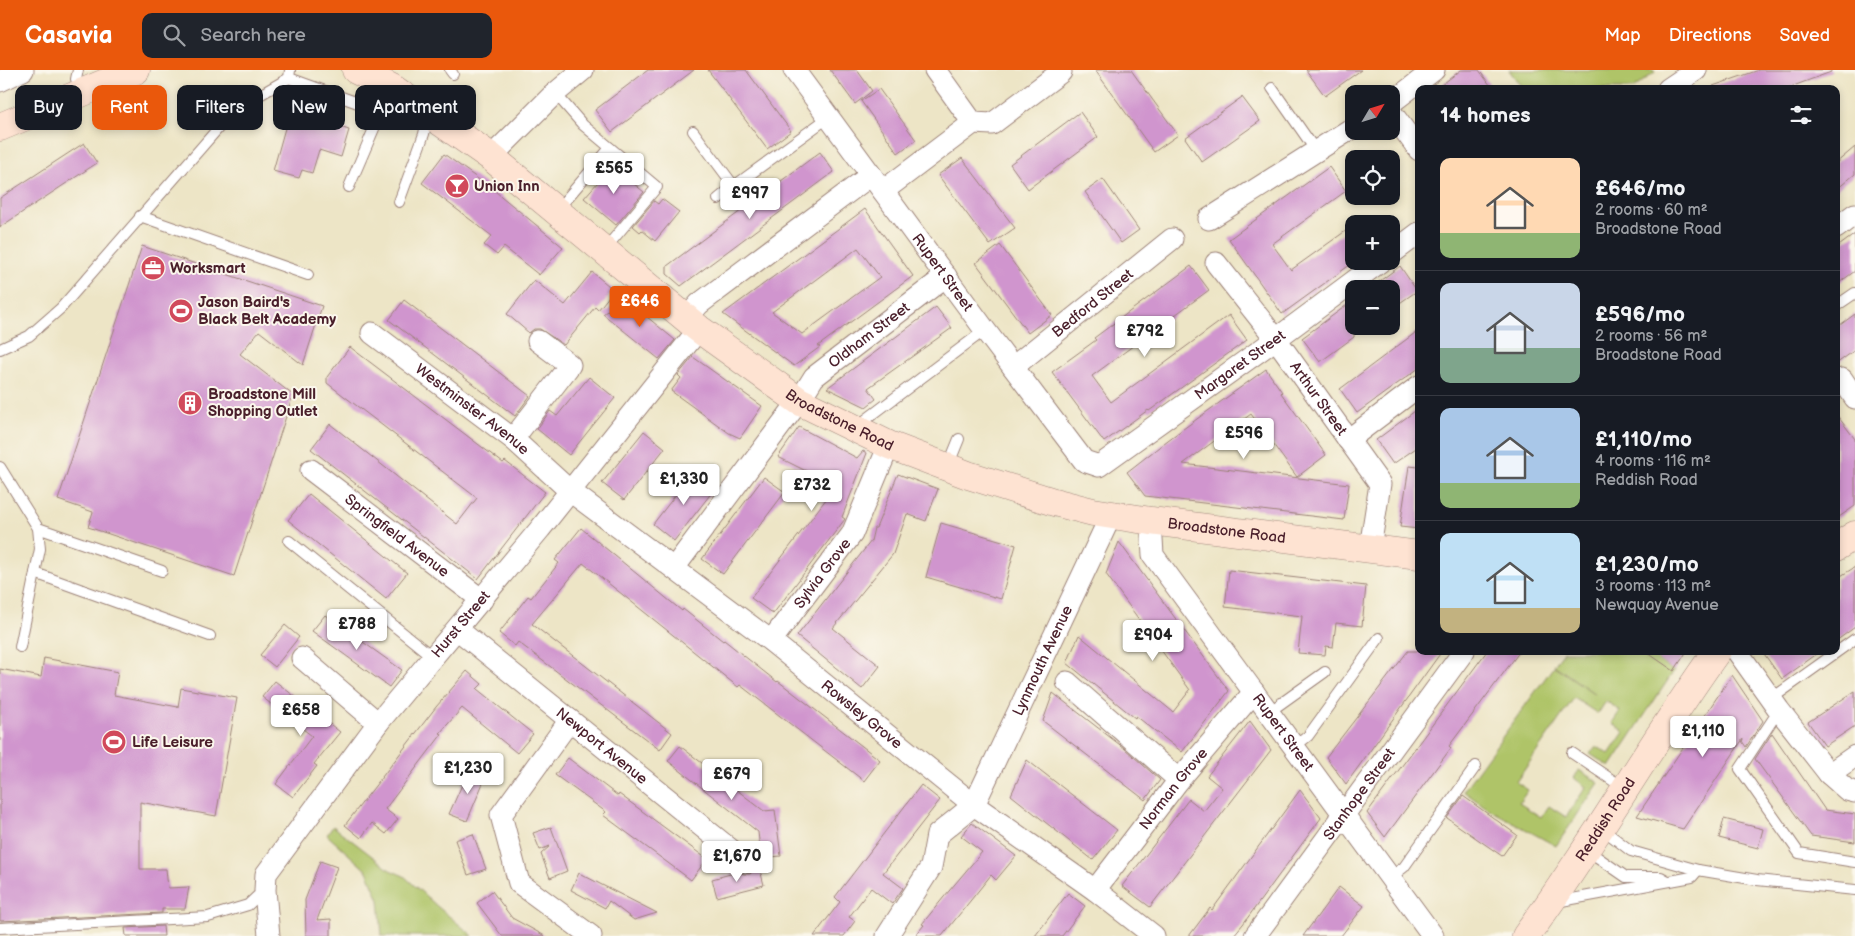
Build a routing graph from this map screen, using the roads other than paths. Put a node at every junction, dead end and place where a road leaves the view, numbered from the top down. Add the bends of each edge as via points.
1 (23, 70) edge
2 (136, 70) edge
3 (356, 70) edge
4 (583, 70) edge
5 (794, 70) edge
6 (935, 70) edge
7 (1434, 70) edge
8 (1696, 70) edge
9 (1062, 72) dead end
10 (290, 74) edge
11 (0, 81) edge
12 (80, 81) edge
13 (371, 85) edge
14 (1674, 85) edge
15 (1272, 88) dead end
16 (355, 92) edge
17 (555, 94) junction
18 (1400, 96) edge
19 (829, 117) junction
20 (973, 124) junction
21 (1400, 124) edge
22 (0, 127) edge
23 (373, 130) edge
24 (425, 130) edge
25 (454, 130) edge
26 (693, 130) dead end
27 (1345, 133) edge
28 (1415, 145) edge
29 (610, 148) junction
30 (1316, 151) junction
31 (491, 157) junction
32 (877, 183) junction
33 (734, 186) junction
34 (349, 187) dead end
35 (718, 198) dead end
36 (399, 202) dead end
37 (556, 211) junction
38 (1855, 214) edge
39 (140, 216) junction
40 (1209, 219) dead end
41 (1840, 225) edge
42 (1415, 236) edge
43 (1172, 239) dead end
44 (1400, 247) edge
45 (604, 250) junction
46 (1216, 263) dead end
47 (1369, 270) edge
48 (308, 275) dead end
49 (946, 276) junction
50 (1855, 293) edge
51 (1840, 303) edge
52 (693, 324) junction
53 (985, 330) junction
54 (372, 333) dead end
55 (1276, 339) junction
56 (538, 341) dead end
57 (0, 349) edge
58 (1013, 367) junction
59 (1844, 377) edge
60 (1415, 389) edge
61 (1855, 398) edge
62 (799, 401) junction
63 (853, 428) junction
64 (513, 439) junction
65 (959, 439) dead end
66 (1348, 440) junction
67 (889, 445) junction
68 (1099, 466) joint
69 (0, 467) edge
70 (947, 467) junction
71 (311, 470) dead end
72 (570, 490) junction
73 (1109, 515) junction
74 (1151, 521) junction
75 (38, 528) junction
76 (1855, 535) edge
77 (289, 541) dead end
78 (1840, 544) edge
79 (1370, 548) junction
80 (1415, 554) edge
81 (674, 568) junction
82 (162, 571) dead end
83 (35, 574) junction
84 (482, 600) junction
85 (457, 629) junction
86 (210, 636) dead end
87 (1379, 638) dead end
88 (1855, 640) edge
89 (771, 641) junction
90 (20, 647) dead end
91 (1840, 652) edge
92 (1461, 655) edge
93 (1714, 655) edge
94 (1740, 655) edge
95 (1837, 655) edge
96 (302, 658) dead end
97 (434, 658) junction
98 (1324, 672) dead end
99 (1067, 682) dead end
100 (1254, 692) junction
101 (1775, 705) junction
102 (1269, 712) junction
103 (570, 720) junction
104 (378, 723) junction
105 (1294, 747) junction
106 (1572, 753) dead end
107 (1855, 756) edge
108 (1476, 766) dead end
109 (1829, 774) junction
110 (1179, 780) junction
111 (1624, 789) junction
112 (1855, 792) edge
113 (974, 805) junction
114 (1344, 815) junction
115 (1593, 838) junction
116 (746, 862) dead end
117 (1855, 862) edge
118 (1698, 870) junction
119 (1390, 878) junction
120 (1669, 881) junction
121 (265, 890) junction
122 (1095, 890) junction
123 (1855, 890) edge
124 (1550, 903) junction
125 (0, 928) edge
126 (269, 936) edge
127 (591, 936) edge
128 (886, 936) edge
129 (1154, 936) edge
130 (1256, 936) edge
131 (1434, 936) edge
132 (1526, 936) edge

1 - 11 street
2 - 12 main road
3 - 13 main road, Broadstone Road
4 - 17 street
5 - 19 street, Rupert Street
6 - 20 street
7 - 18 street
8 - 14 street
9 - 20 street via 992,124
10 - 16 lane
10 - 39 lane via 222,124
12 - 22 main road
15 - 30 lane
17 - 29 lane via 583,125
17 - 31 street
19 - 32 street, Rupert Street
19 - 33 lane
20 - 32 street, Hurst Street
21 - 28 street
23 - 34 lane
24 - 36 lane
25 - 31 main road, Broadstone Road
26 - 33 lane
27 - 30 street
29 - 37 lane
29 - 45 lane via 657,187
30 - 40 street
31 - 37 main road, Broadstone Road
32 - 49 street, Rupert Street
32 - 52 street, Hurst Street via 699,304
33 - 35 lane
37 - 45 main road, Broadstone Road
38 - 41 street
39 - 48 lane
39 - 57 lane via 61,308 29,336
42 - 44 street
43 - 58 street, Bedford Street
45 - 52 main road, Broadstone Road
46 - 55 street, Arthur Street
47 - 55 street, Margaret Street
49 - 53 street, Rupert Street
49 - 62 street, Oldham Street via 814,377
50 - 51 lane
52 - 62 main road, Broadstone Road
52 - 72 street, Hurst Street
53 - 58 street, Rupert Street
53 - 63 lane
54 - 64 street, Westminster Avenue
55 - 66 street, Arthur Street
55 - 68 street, Margaret Street
56 - 64 street via 570,365
58 - 68 street, Rupert Street via 1084,461
59 - 61 street
60 - 66 street
62 - 63 main road, Broadstone Road
62 - 81 street, Oldham Street
63 - 67 main road, Broadstone Road
64 - 72 street, Westminster Avenue
65 - 70 lane
66 - 79 street, Arthur Street via 1380,484
67 - 70 main road, Broadstone Road
67 - 89 street, Sylvia Grove via 852,534
69 - 75 lane
70 - 73 main road, Broadstone Road via 1054,502
71 - 84 street, Springfield Avenue
72 - 81 street, Rowsley Grove
72 - 84 street, Hurst Street
73 - 74 main road, Broadstone Road
73 - 113 street, Lynmouth Avenue
74 - 79 main road, Broadstone Road
74 - 100 street, Rupert Street via 1153,555
75 - 82 lane
75 - 83 lane via 40,549
76 - 78 main road
77 - 97 lane
79 - 80 main road, Broadstone Road
81 - 89 street, Rowsley Grove
83 - 86 lane
83 - 90 lane
84 - 85 street, Hurst Street
85 - 97 street, Hurst Street
85 - 103 street, Newport Avenue
87 - 105 lane via 1308,736
88 - 91 lane
89 - 113 street, Rowsley Grove
92 - 114 street, Stanhope Street
93 - 111 main road, Reddish Road
94 - 101 street
95 - 101 lane
96 - 104 street
97 - 104 street, Hurst Street
98 - 102 lane
99 - 110 street
100 - 102 street, Rupert Street
100 - 110 street, Norman Grove
101 - 109 street
101 - 117 lane via 1740,768 1799,853
102 - 105 street, Rupert Street
103 - 116 street, Newport Avenue
103 - 127 street via 501,815 519,883
104 - 121 street, Hurst Street via 266,874
105 - 114 street, Rupert Street
106 - 111 lane
107 - 109 street
108 - 119 lane via 1404,867
109 - 112 street via 1847,790
110 - 122 street, Norman Grove
111 - 115 main road, Reddish Road
113 - 122 street, Rowsley Grove
113 - 128 street via 937,835 931,867
114 - 119 street, Rupert Street
114 - 130 street, Stanhope Street
115 - 118 lane
115 - 120 lane via 1626,877 1660,877
115 - 124 main road, Reddish Road
118 - 120 lane via 1692,877
118 - 123 lane
119 - 131 street, Rupert Street
120 - 124 lane
121 - 125 lane via 248,905 208,917
121 - 126 street, Hurst Street
122 - 129 street, Rowsley Grove
124 - 132 main road, Reddish Road

